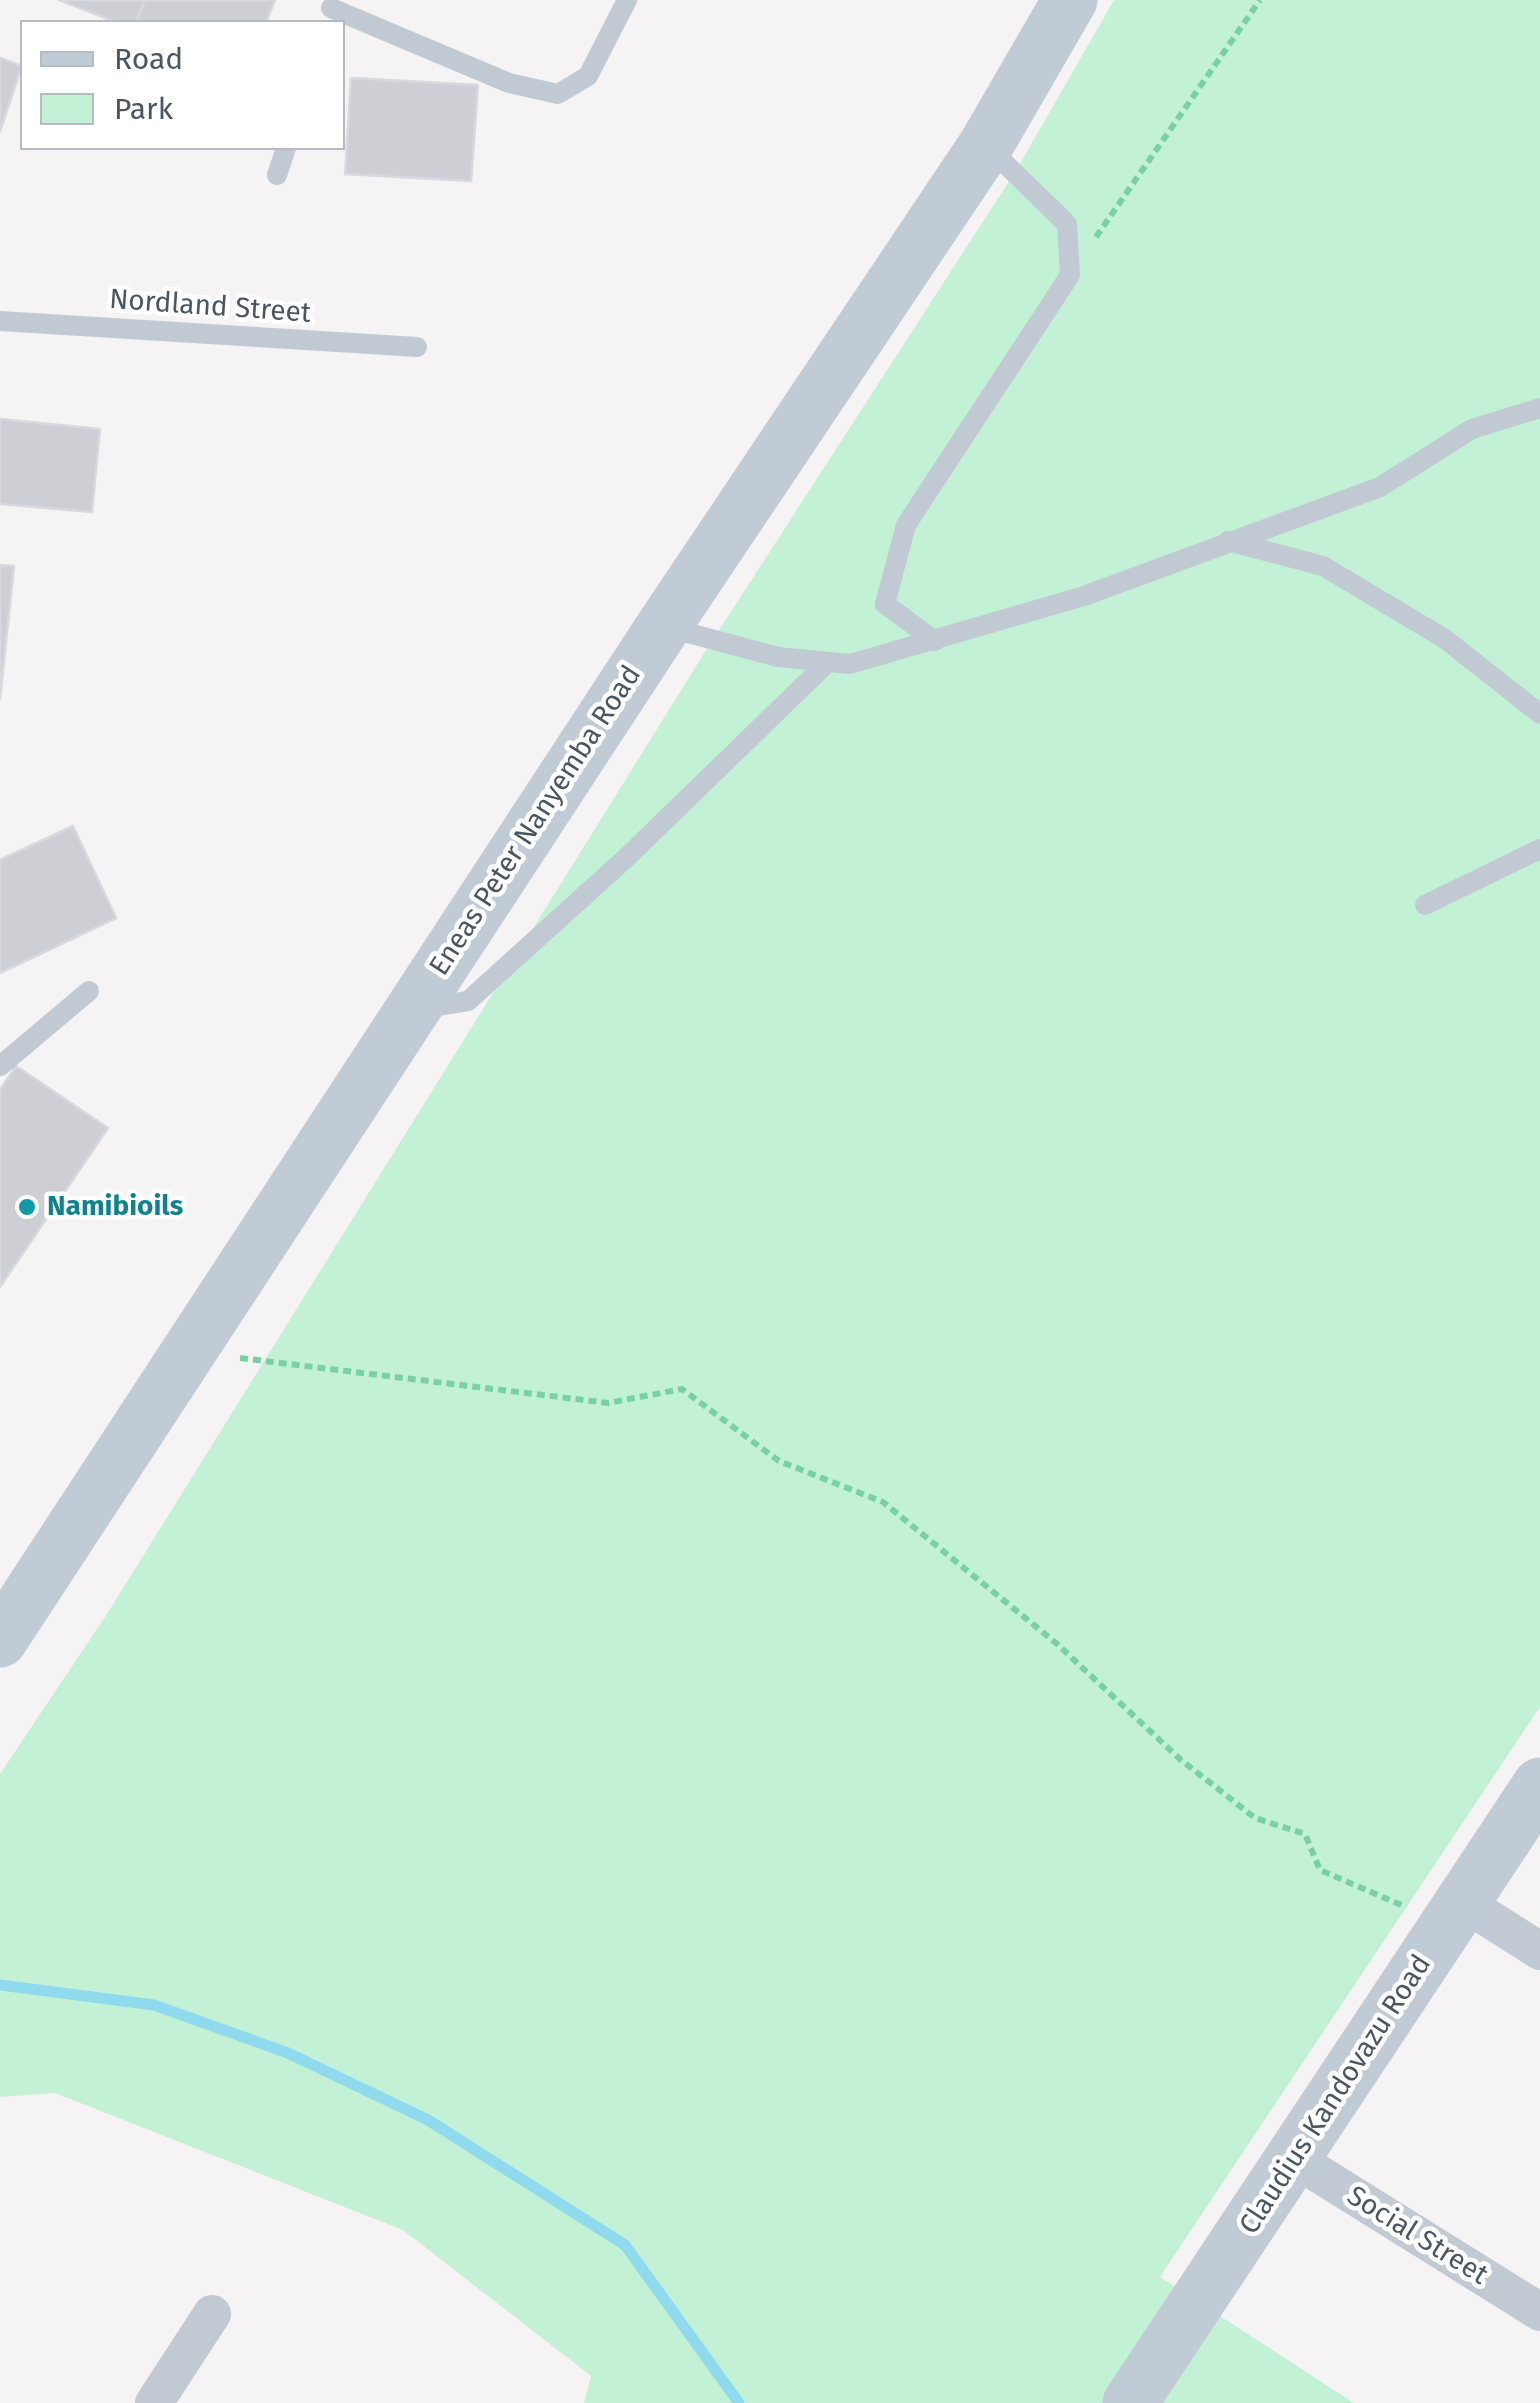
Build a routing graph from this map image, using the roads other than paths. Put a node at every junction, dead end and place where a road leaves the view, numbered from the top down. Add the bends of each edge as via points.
1 (628, 0) edge
2 (1070, 0) edge
3 (330, 10) edge
4 (986, 146) junction
5 (285, 150) edge
6 (277, 175) dead end
7 (0, 321) edge
8 (417, 347) dead end
9 (1540, 408) edge
10 (1226, 541) junction
11 (663, 627) junction
12 (935, 642) junction
13 (828, 662) junction
14 (1540, 714) edge
15 (1540, 849) edge
16 (1425, 905) dead end
17 (89, 991) dead end
18 (412, 1010) junction
19 (0, 1066) edge
20 (0, 1640) edge
21 (1540, 1785) edge
22 (1456, 1913) junction
23 (1540, 1951) edge
24 (1294, 2160) junction
25 (1540, 2312) edge
26 (212, 2314) dead end
27 (154, 2403) edge
28 (1130, 2403) edge

1 - 3 lane via 588,76 558,94 509,84
2 - 4 main road, Eneas Peter Nanyemba Road
4 - 11 main road, Eneas Peter Nanyemba Road
4 - 12 lane via 1067,224 1070,276 906,525 886,604
5 - 6 lane
7 - 8 lane, Nordland Street
9 - 10 lane via 1472,429 1380,487
10 - 12 lane via 1084,596
10 - 14 lane via 1323,566 1445,639
11 - 13 lane via 778,657
11 - 18 main road, Eneas Peter Nanyemba Road
12 - 13 lane via 850,664
13 - 18 lane via 468,1001
15 - 16 lane
17 - 19 lane
18 - 20 main road, Eneas Peter Nanyemba Road
21 - 22 main road, Claudius Kandovazu Road
22 - 23 street
22 - 24 main road, Claudius Kandovazu Road
24 - 25 street, Social Street
24 - 28 main road, Claudius Kandovazu Road
26 - 27 street

